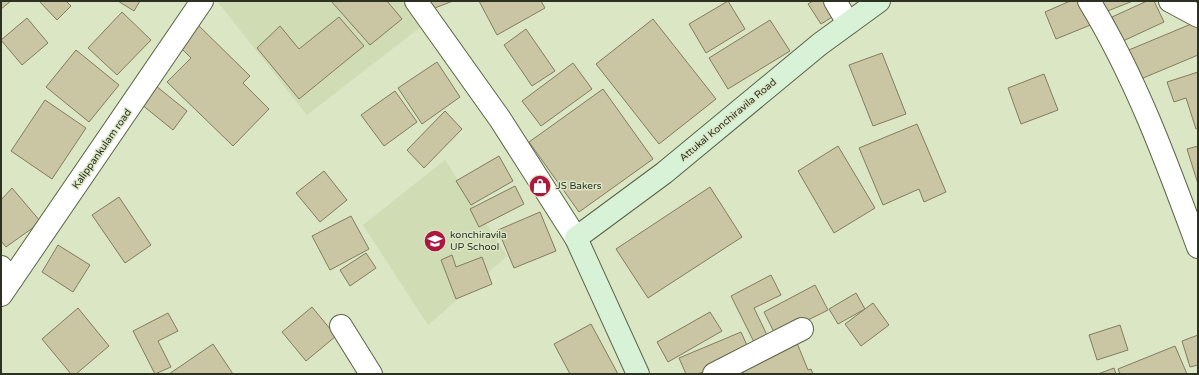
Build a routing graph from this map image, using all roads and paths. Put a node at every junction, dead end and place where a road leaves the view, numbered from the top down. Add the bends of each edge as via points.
1 (202, 1) edge
2 (416, 1) edge
3 (835, 1) edge
4 (879, 1) edge
5 (1089, 1) edge
6 (1170, 1) edge
7 (1198, 16) edge
8 (848, 23) junction
9 (1191, 205) edge
10 (576, 238) junction
11 (1198, 247) edge
12 (5, 280) edge
13 (341, 326) dead end
14 (802, 329) dead end
15 (371, 374) edge
16 (638, 374) edge
17 (714, 374) edge

1 - 12 street, Kalippankulam road
2 - 10 street via 500,118
3 - 8 street
4 - 8 main road, Attukal Konchiravila Road
5 - 9 street via 1139,95
6 - 7 street
8 - 10 main road, Attukal Konchiravila Road via 664,173
9 - 11 street
10 - 16 main road
13 - 15 street
14 - 17 street

